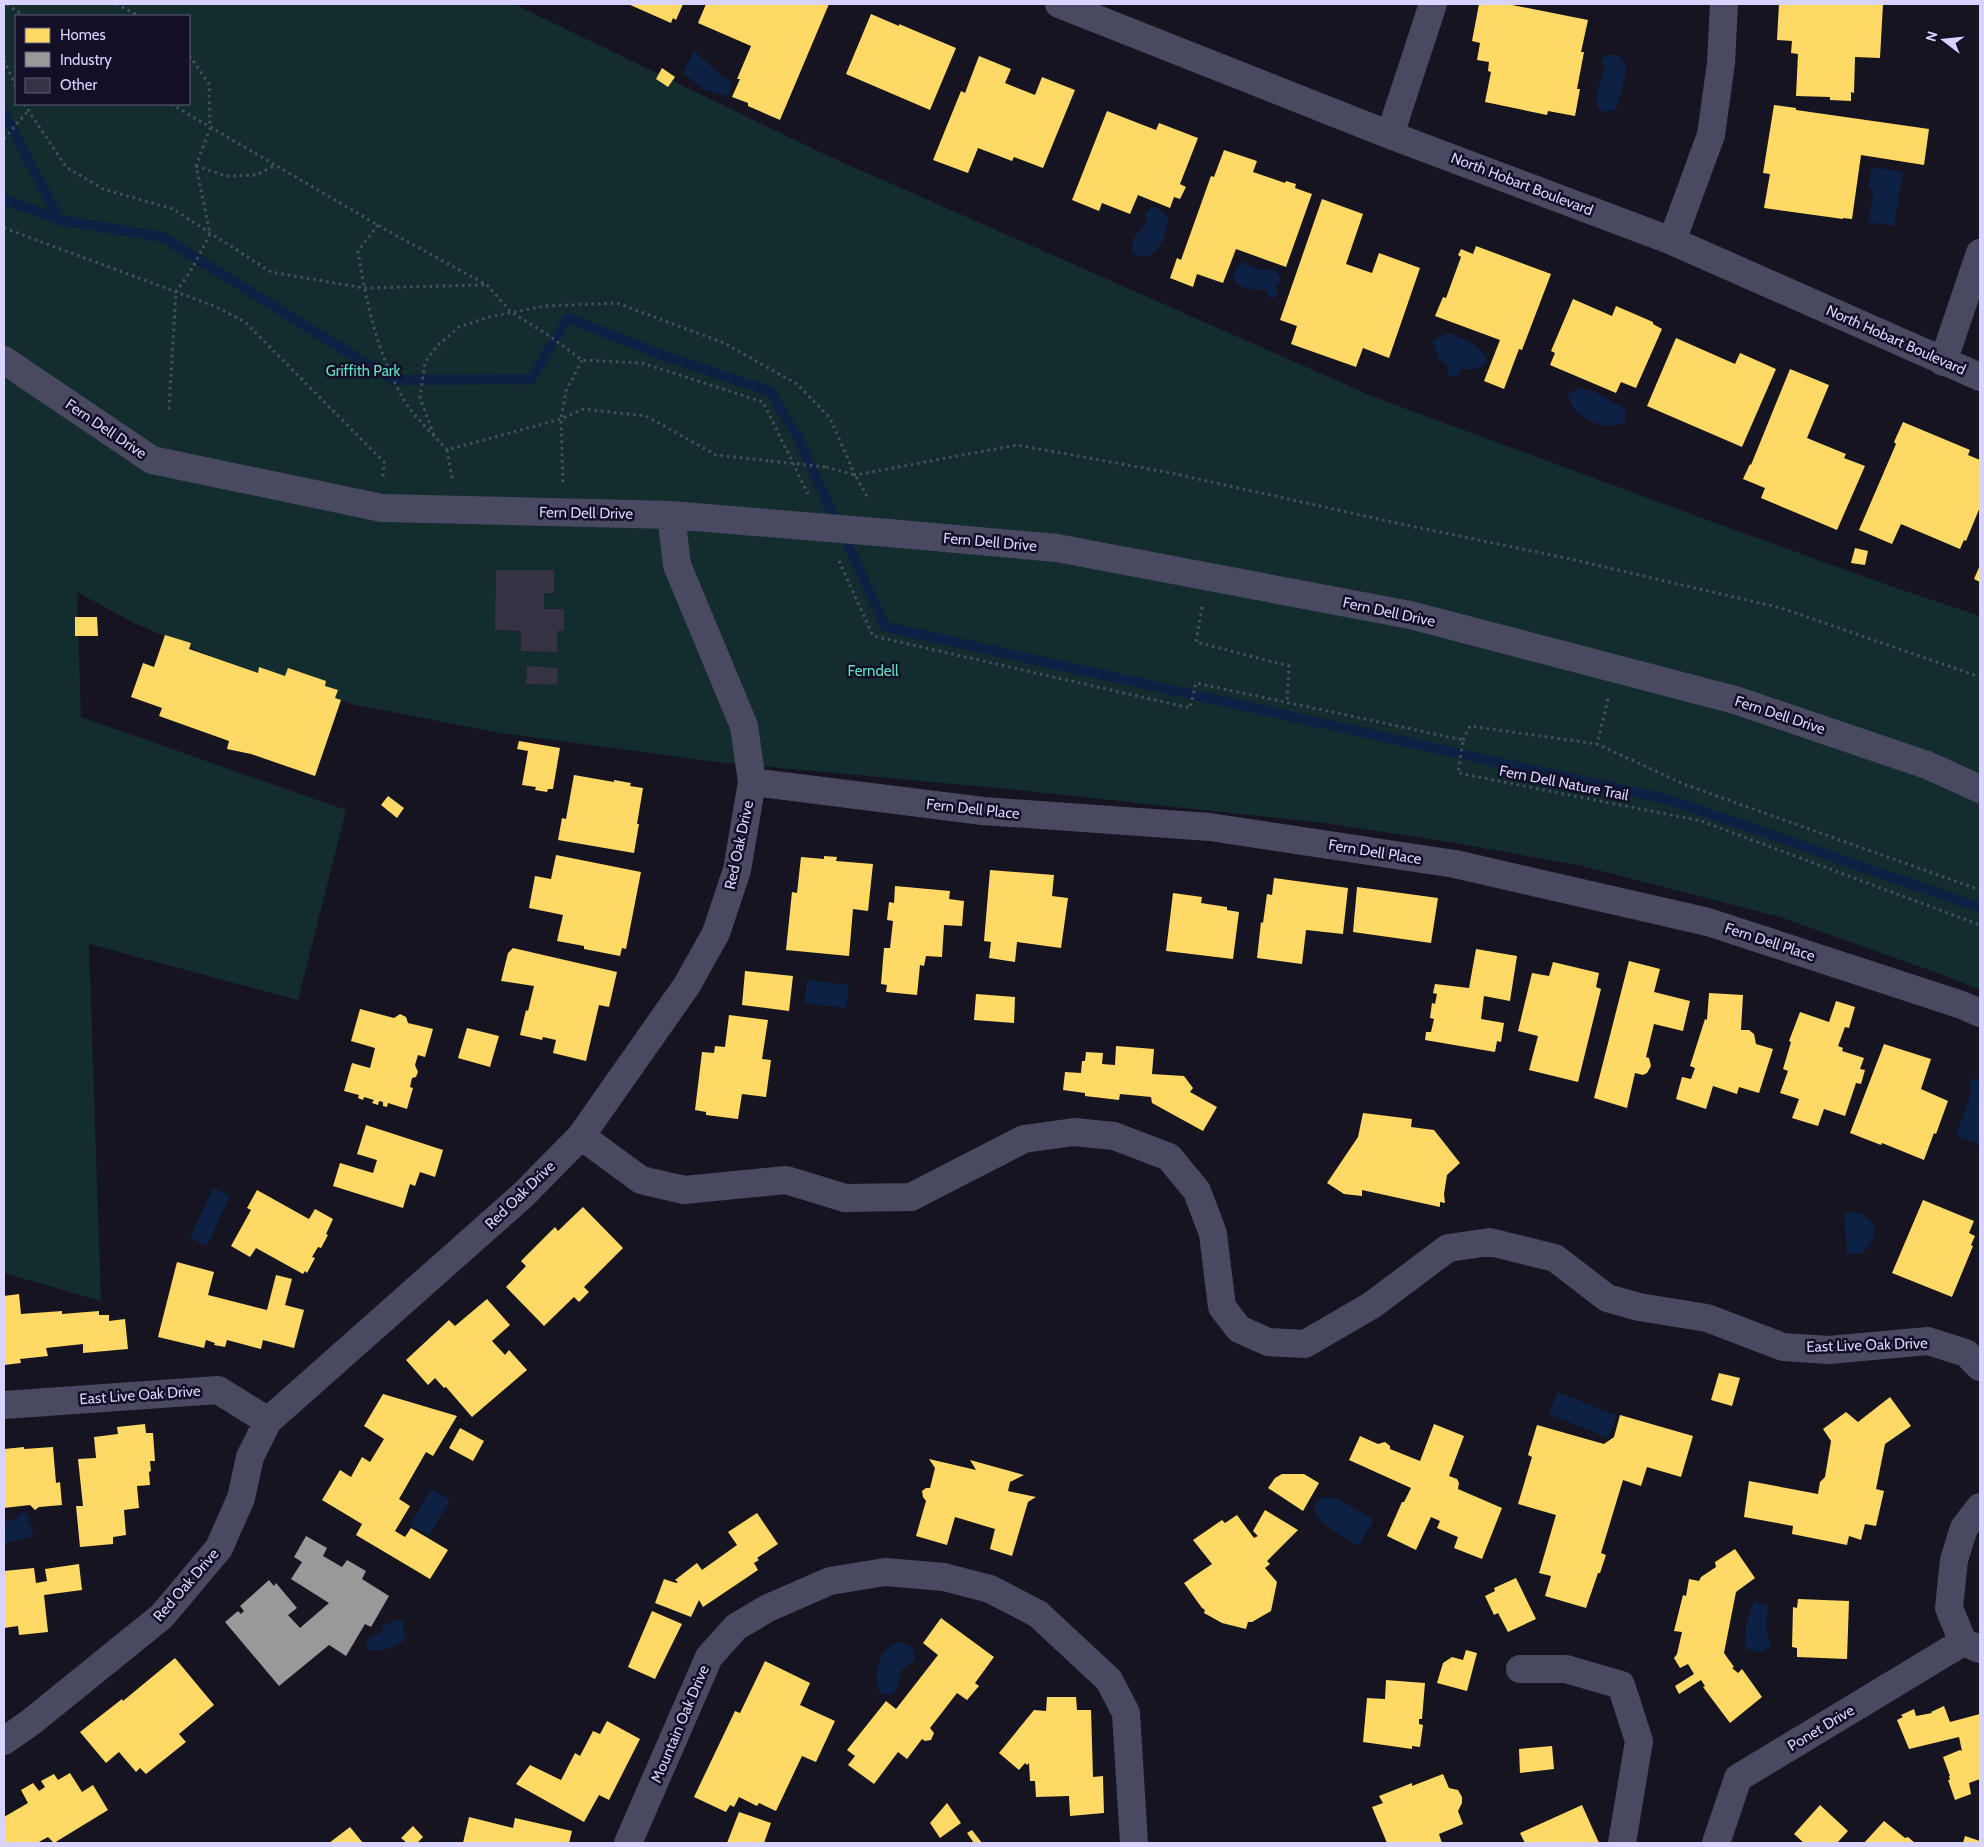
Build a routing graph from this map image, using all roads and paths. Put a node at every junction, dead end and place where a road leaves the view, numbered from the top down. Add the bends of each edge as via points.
1 (7, 4) edge
2 (116, 4) edge
3 (1059, 4) edge
4 (1433, 4) edge
5 (1724, 4) edge
6 (23, 15) edge
7 (137, 15) edge
8 (1115, 15) edge
9 (190, 56) edge
10 (4, 60) edge
11 (15, 86) edge
12 (24, 105) edge
13 (173, 105) edge
14 (27, 112) junction
15 (210, 128) junction
16 (1390, 134) junction
17 (4, 139) edge
18 (274, 165) junction
19 (196, 166) junction
20 (378, 225) junction
21 (4, 228) edge
22 (210, 234) junction
23 (1672, 241) junction
24 (1980, 253) edge
25 (487, 285) junction
26 (364, 288) junction
27 (176, 292) junction
28 (511, 312) junction
29 (564, 348) dead end
30 (4, 360) edge
31 (582, 360) dead end
32 (1943, 362) junction
33 (1980, 377) edge
34 (169, 409) dead end
35 (561, 419) junction
36 (434, 435) junction
37 (447, 450) junction
38 (855, 476) junction
39 (454, 488) dead end
40 (382, 508) junction
41 (563, 512) junction
42 (671, 515) junction
43 (889, 533) junction
44 (1206, 576) junction
45 (1616, 668) junction
46 (1980, 677) edge
47 (1287, 702) junction
48 (1190, 708) dead end
49 (1464, 740) junction
50 (1597, 744) junction
51 (752, 782) junction
52 (1980, 789) edge
53 (1980, 890) edge
54 (1980, 925) edge
55 (1980, 1014) edge
56 (580, 1136) junction
57 (1980, 1367) edge
58 (4, 1404) edge
59 (268, 1421) junction
60 (1980, 1507) edge
61 (1972, 1645) edge
62 (1520, 1669) dead end
63 (4, 1741) edge
64 (628, 1843) edge
65 (1134, 1843) edge
66 (1622, 1843) edge
67 (1716, 1843) edge

1 - 6 path
2 - 7 path
3 - 8 street, North Hobart Boulevard
4 - 16 street
5 - 23 street via 1721,64 1711,135
8 - 16 street, North Hobart Boulevard
9 - 15 path via 209,84
10 - 11 path
12 - 14 path
13 - 15 path
14 - 17 path
14 - 22 path via 66,167 103,189 173,209
15 - 18 path
15 - 19 path
16 - 23 street, North Hobart Boulevard
18 - 19 path via 256,175 226,176
18 - 20 path
19 - 22 path
20 - 25 path
20 - 26 path via 358,251
21 - 27 path
22 - 26 path via 271,272
22 - 27 path
23 - 32 street, North Hobart Boulevard
24 - 32 street
25 - 26 path
25 - 28 path
26 - 36 path via 380,351 405,402
27 - 34 path
27 - 40 path via 245,322 384,462
28 - 29 path
28 - 36 path via 459,327 438,345 425,362 420,398
28 - 38 path via 545,306 617,303 724,342 797,384 830,418
30 - 40 street, Fern Dell Drive via 152,460
31 - 35 path via 566,391
32 - 33 street, North Hobart Boulevard
35 - 37 path
35 - 38 path, bridge via 583,409 646,416 716,455 826,467
35 - 41 path
36 - 37 path
37 - 39 path
38 - 43 path
38 - 46 path via 1017,445 1171,473 1781,608
40 - 41 street, Fern Dell Drive
41 - 42 street, Fern Dell Drive
42 - 43 street, Fern Dell Drive, bridge
42 - 51 street, Red Oak Drive via 677,565 744,726
43 - 44 street, Fern Dell Drive via 1057,548
44 - 45 street, Fern Dell Drive via 1410,615
44 - 47 path via 1196,642 1289,666
45 - 50 path
45 - 52 street, Fern Dell Drive via 1735,700 1927,765
47 - 48 path via 1196,683
47 - 49 path
49 - 50 path via 1470,726
49 - 54 path, Fern Dell Nature Trail via 1458,773 1702,822
50 - 53 path via 1686,785
51 - 55 street, Fern Dell Place via 983,812 1210,827 1455,864 1708,922 1962,1005
51 - 56 street, Red Oak Drive via 737,870 716,932 687,985
56 - 57 street, East Live Oak Drive via 641,1180 684,1190 786,1180 845,1198 911,1197 1024,1139 1074,1132 1114,1136 1170,1157 1197,1192 1213,1234 1222,1308 1239,1329 1268,1342 1305,1344 1372,1305 1448,1248 1490,1242 1556,1258 1606,1298 1707,1318 1782,1346 1829,1350 1928,1341 1966,1353
56 - 59 street, Red Oak Drive via 523,1195
58 - 59 street, East Live Oak Drive via 218,1390
59 - 63 street, Red Oak Drive via 250,1457 241,1498 219,1548 188,1586 162,1616
60 - 61 street via 1964,1528 1954,1560 1949,1608
61 - 67 street, Ponet Drive via 1738,1778
62 - 66 street via 1566,1669 1621,1685 1639,1741
64 - 65 street, Mountain Oak Drive via 709,1657 736,1627 768,1608 830,1581 885,1572 944,1577 990,1589 1038,1614 1109,1680 1126,1713

